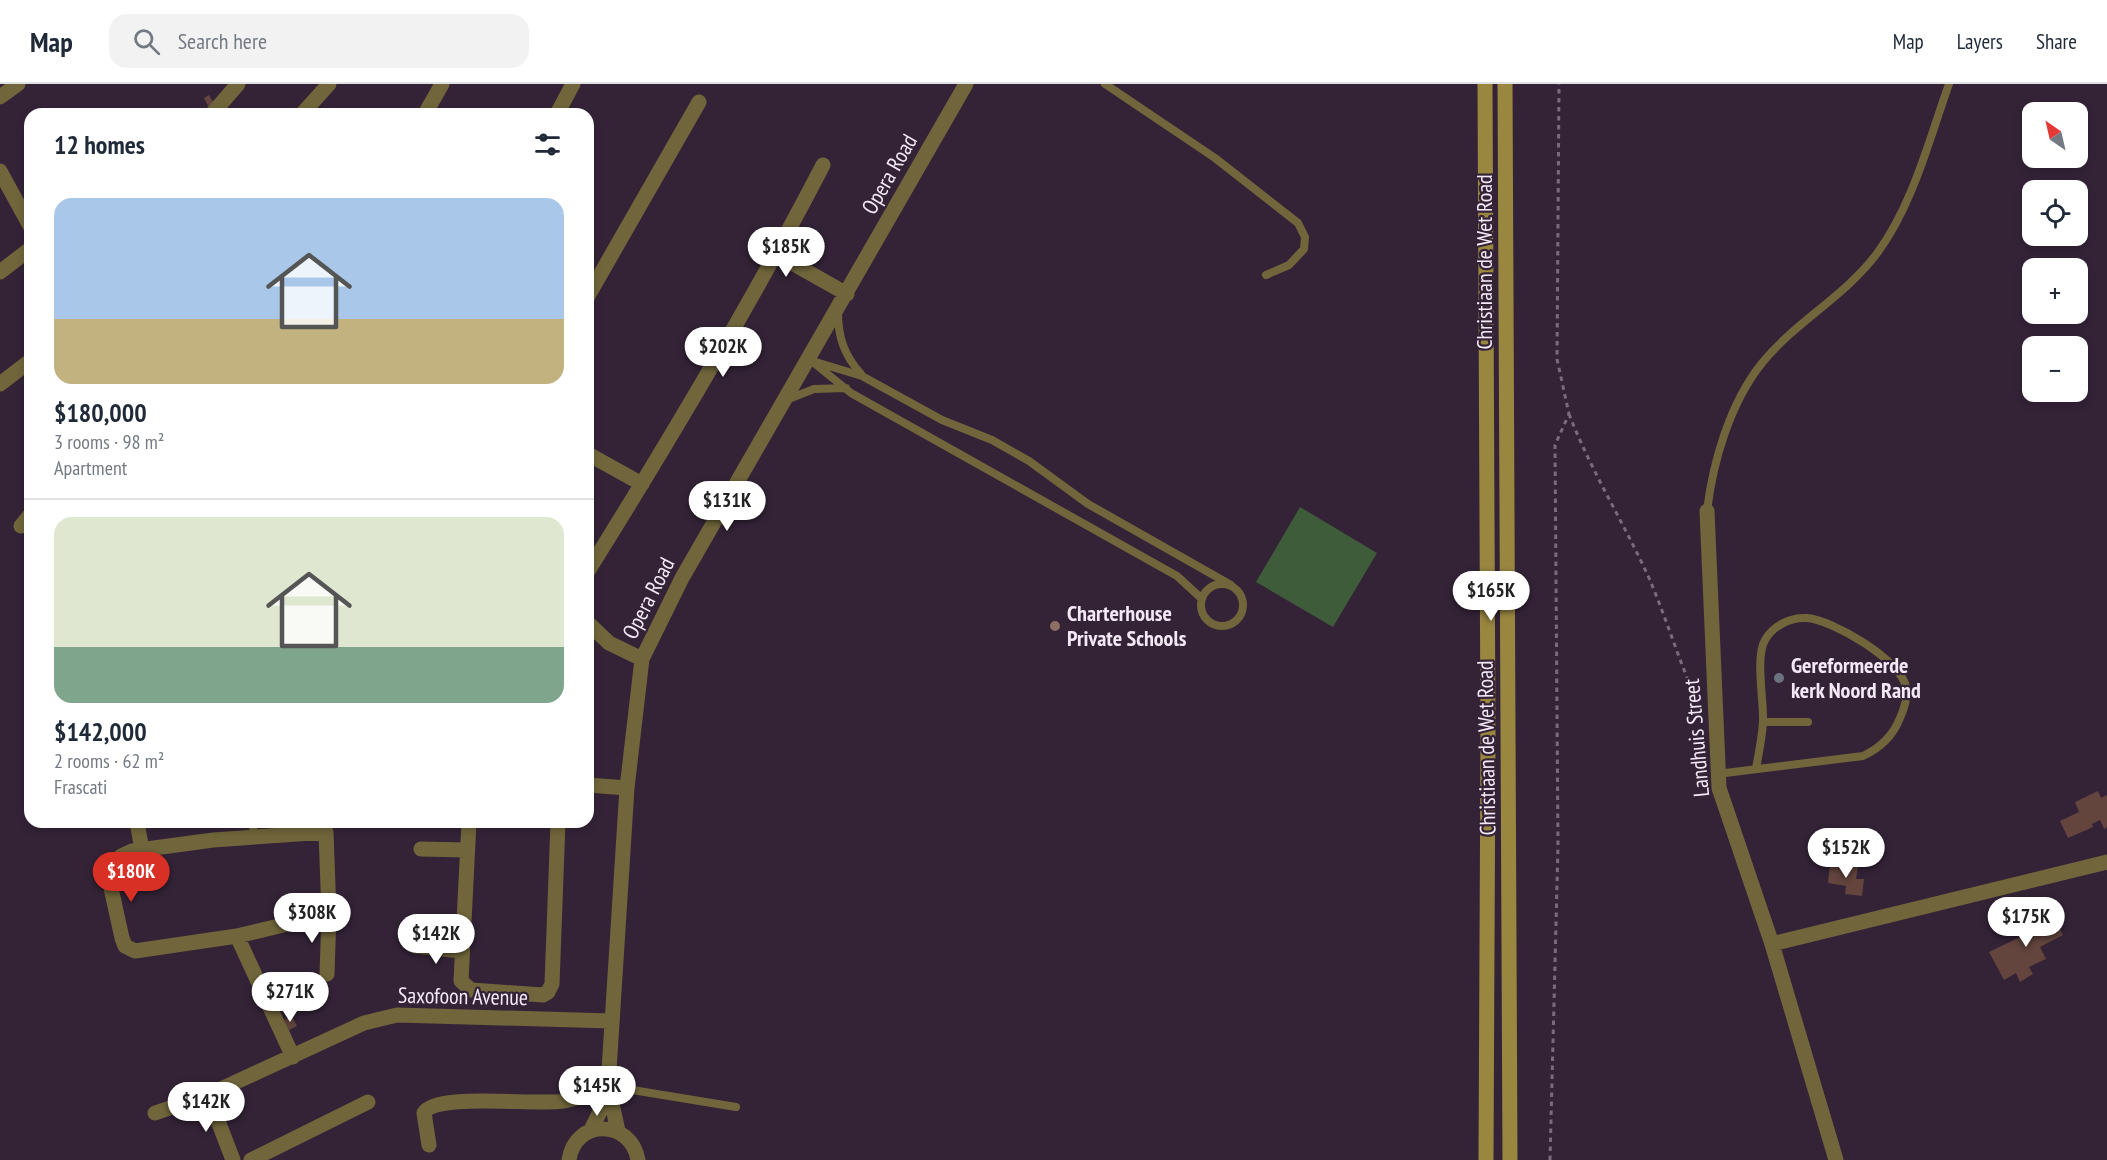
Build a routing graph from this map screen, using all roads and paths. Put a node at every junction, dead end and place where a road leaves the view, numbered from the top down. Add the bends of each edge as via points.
1 (18, 84) edge
2 (238, 84) edge
3 (329, 84) edge
4 (442, 84) edge
5 (573, 84) edge
6 (966, 84) edge
7 (1105, 84) edge
8 (1485, 84) edge
9 (1505, 84) edge
10 (1559, 84) edge
11 (1949, 84) edge
12 (0, 97) edge
13 (699, 102) dead end
14 (217, 108) edge
15 (307, 108) edge
16 (428, 108) edge
17 (560, 108) edge
18 (822, 165) dead end
19 (0, 171) edge
20 (24, 215) edge
21 (24, 254) edge
22 (776, 254) junction
23 (0, 272) edge
24 (1266, 275) dead end
25 (594, 286) edge
26 (847, 294) junction
27 (837, 310) junction
28 (809, 360) junction
29 (24, 366) edge
30 (862, 376) junction
31 (0, 384) edge
32 (846, 388) junction
33 (785, 400) junction
34 (1569, 414) junction
35 (594, 457) edge
36 (642, 484) junction
37 (1707, 511) joint
38 (594, 561) edge
39 (1231, 585) junction
40 (1202, 598) junction
41 (594, 629) edge
42 (642, 659) junction
43 (1702, 711) dead end
44 (1763, 722) junction
45 (1808, 722) dead end
46 (1756, 768) junction
47 (1717, 774) junction
48 (594, 785) edge
49 (627, 788) junction
50 (138, 828) edge
51 (253, 828) edge
52 (320, 828) edge
53 (327, 828) edge
54 (469, 828) edge
55 (558, 828) edge
56 (255, 838) junction
57 (142, 849) junction
58 (421, 849) dead end
59 (467, 850) junction
60 (2107, 862) edge
61 (329, 914) junction
62 (237, 936) junction
63 (1772, 944) junction
64 (415, 946) dead end
65 (461, 951) junction
66 (327, 974) dead end
67 (611, 1021) junction
68 (293, 1057) junction
69 (608, 1090) junction
70 (208, 1095) junction
71 (368, 1102) dead end
72 (736, 1107) dead end
73 (155, 1113) dead end
74 (591, 1130) junction
75 (618, 1131) junction
76 (429, 1145) dead end
77 (566, 1158) edge
78 (233, 1160) edge
79 (251, 1160) edge
80 (638, 1160) edge
81 (1486, 1160) edge
82 (1510, 1160) edge
83 (1550, 1160) edge
84 (1836, 1160) edge

1 - 12 street
2 - 14 street
3 - 15 street
4 - 16 street
5 - 17 street
6 - 26 street, Opera Road
7 - 24 lane via 1215,158 1298,223 1305,237 1304,249 1289,265
8 - 81 main road, Christiaan de Wet Road
9 - 82 main road, Christiaan de Wet Road
10 - 34 path via 1557,360
11 - 37 lane via 1895,226 1878,252 1858,276 1762,363 1738,401 1710,489
13 - 25 street
18 - 22 street
19 - 20 street
21 - 23 street
22 - 26 street
22 - 36 street
26 - 27 street, Opera Road
27 - 28 street, Opera Road
27 - 30 lane via 842,345
28 - 30 lane
28 - 32 lane
28 - 33 street, Opera Road
29 - 31 street
30 - 39 lane via 942,420 992,440 1029,461 1088,504
32 - 33 lane via 814,389
32 - 40 lane via 1177,576
33 - 42 street, Opera Road via 682,578
34 - 43 path via 1583,450 1649,579
34 - 83 path via 1555,445 1558,846
35 - 36 street
36 - 38 street
37 - 47 street, Landhuis Street
39 - 40 lane via 1210,587
39 - 40 lane via 1241,596 1243,610 1229,625 1209,622 1201,612
41 - 42 street via 609,643
42 - 49 street, Opera Road
44 - 45 lane
44 - 46 lane
44 - 46 lane via 1761,649 1773,630 1785,622 1808,618 1848,634 1891,663 1906,687 1905,705 1897,726 1877,750 1863,756
46 - 47 lane
47 - 63 street, Landhuis Street via 1724,808
48 - 49 street
49 - 67 street, Opera Road
50 - 57 street
51 - 56 lane
52 - 56 street
53 - 61 street
54 - 59 street
55 - 65 street via 552,984 548,992 543,995 471,990 461,981
56 - 57 street
57 - 62 street via 115,861 110,879 125,946 135,951
58 - 59 street
59 - 65 street
60 - 63 street
61 - 62 street
61 - 66 street
62 - 68 street
63 - 84 street, Landhuis Street
64 - 65 street
67 - 68 street, Saxofoon Avenue via 397,1015 364,1023
67 - 69 street, Opera Road
68 - 70 street, Saxofoon Avenue
69 - 72 lane
69 - 74 street, Opera Road
69 - 75 street, Opera Road
69 - 76 street via 564,1101 452,1101 433,1106 424,1113
70 - 73 street, Saxofoon Avenue
70 - 78 street
71 - 79 street
74 - 75 street
74 - 77 street, Opera Road via 575,1142
75 - 80 street via 634,1147

